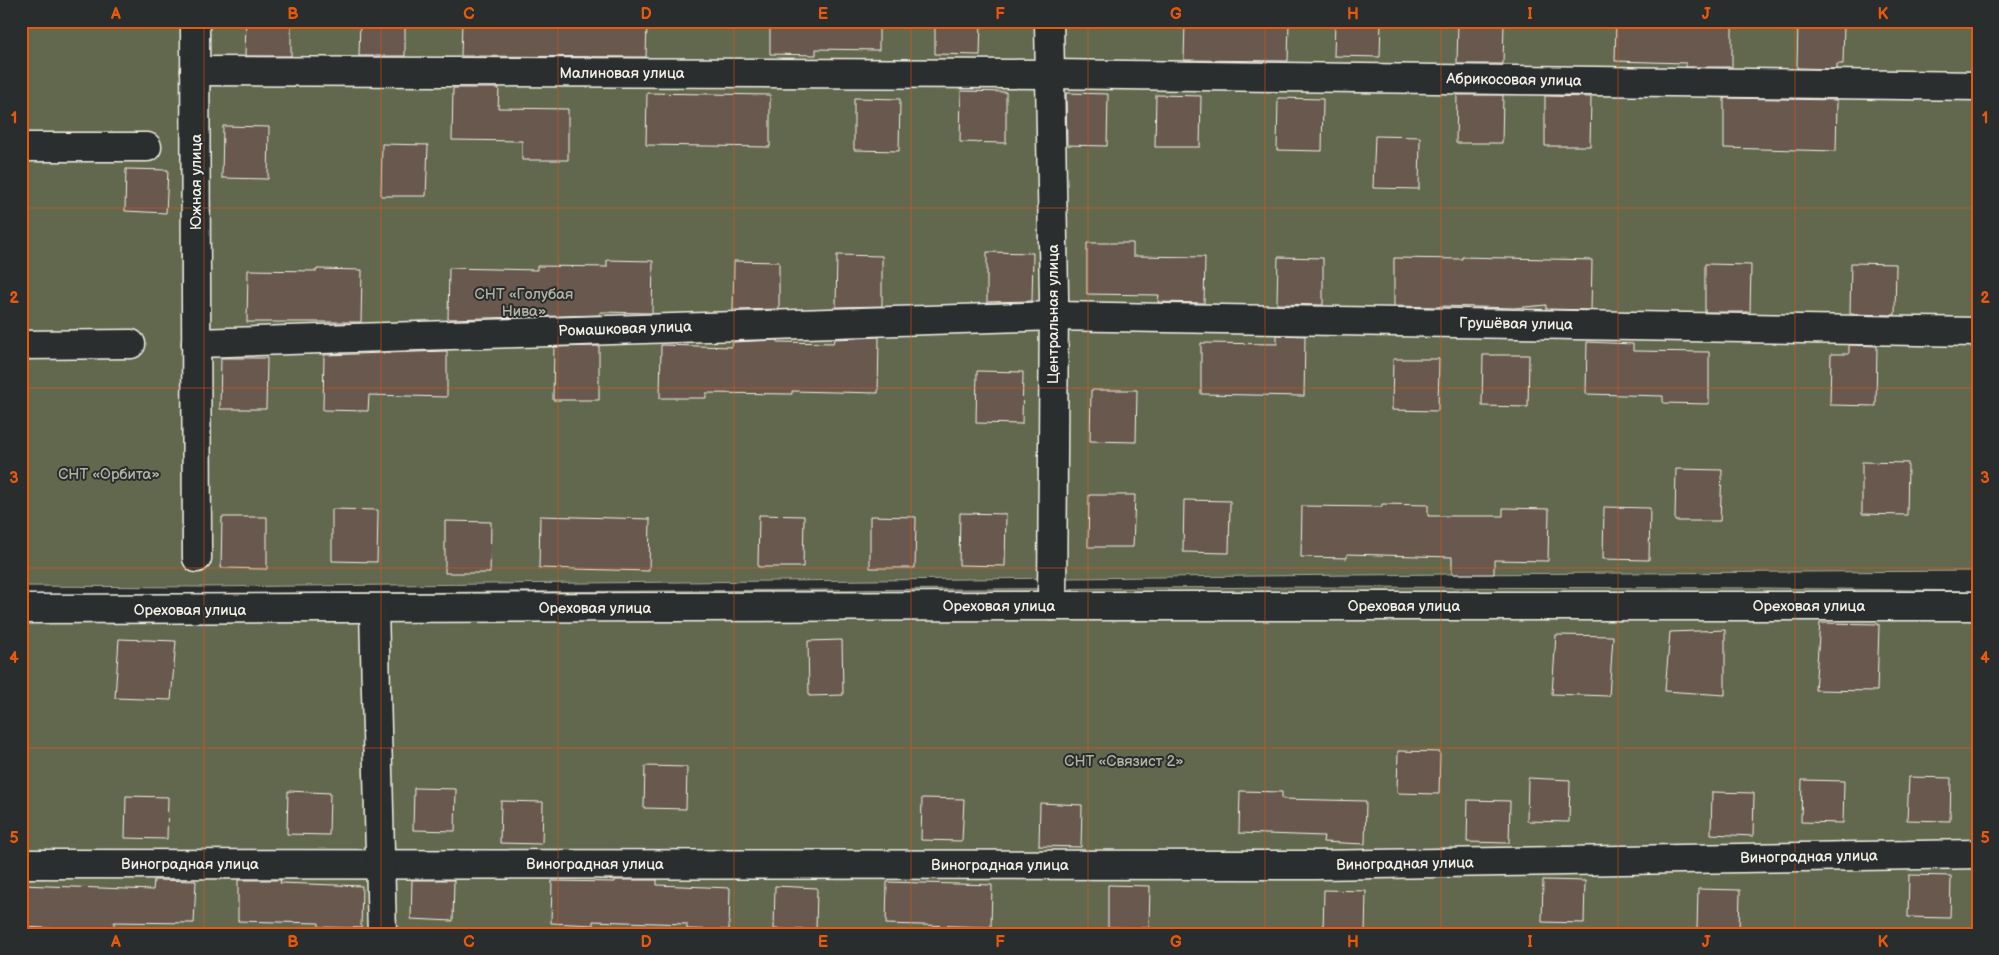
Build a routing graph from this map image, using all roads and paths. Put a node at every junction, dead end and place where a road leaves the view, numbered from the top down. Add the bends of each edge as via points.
1 (195, 21) edge
2 (1049, 21) edge
3 (195, 72) junction
4 (1049, 74) junction
5 (1978, 86) edge
6 (21, 147) edge
7 (147, 147) dead end
8 (1054, 316) junction
9 (1978, 332) edge
10 (196, 343) junction
11 (21, 344) edge
12 (132, 344) dead end
13 (198, 558) dead end
14 (1052, 606) junction
15 (1978, 606) edge
16 (374, 609) junction
17 (21, 610) edge
18 (1978, 854) edge
19 (21, 864) edge
20 (380, 864) junction
21 (382, 934) edge

1 - 3 street, Южная улица
2 - 4 street, Центральная улица
3 - 4 street, Малиновая улица
3 - 10 street, Южная улица
4 - 5 street, Абрикосовая улица
4 - 8 street, Центральная улица
6 - 7 street
8 - 9 street, Грушёвая улица
8 - 10 street, Ромашковая улица
8 - 14 street, Центральная улица
10 - 13 street, Южная улица
11 - 12 street
14 - 15 street, Ореховая улица
14 - 16 street, Ореховая улица
16 - 17 street, Ореховая улица
16 - 20 street
18 - 20 street, Виноградная улица via 1315,865
19 - 20 street, Виноградная улица
20 - 21 street

